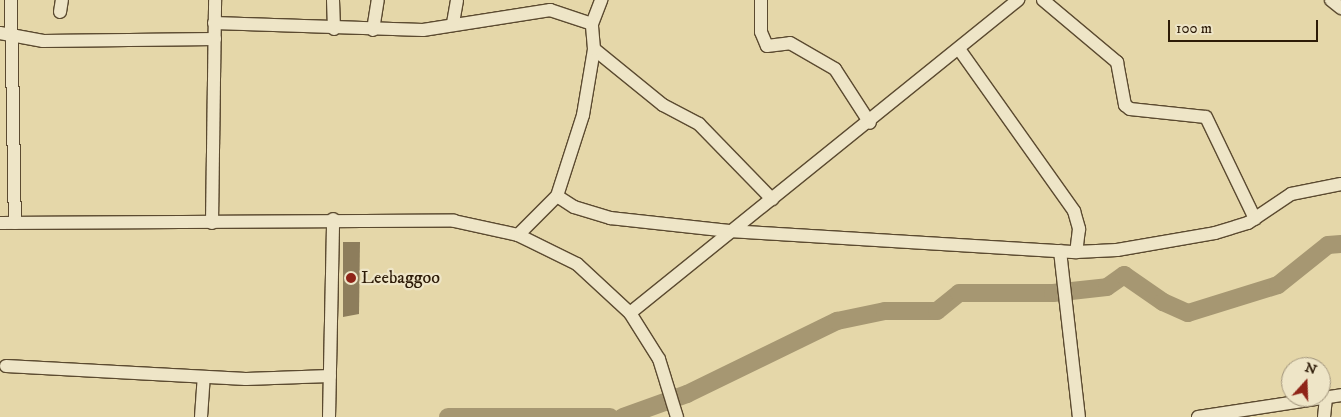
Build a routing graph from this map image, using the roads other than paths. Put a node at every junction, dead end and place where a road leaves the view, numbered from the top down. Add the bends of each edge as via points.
1 (11, 0) edge
2 (215, 0) edge
3 (333, 0) edge
4 (378, 0) edge
5 (457, 0) edge
6 (601, 0) edge
7 (762, 0) edge
8 (1018, 0) edge
9 (1043, 0) edge
10 (1331, 0) edge
11 (1341, 8) edge
12 (214, 23) junction
13 (453, 23) junction
14 (592, 24) junction
15 (334, 29) junction
16 (373, 30) junction
17 (0, 33) edge
18 (13, 33) junction
19 (215, 39) junction
20 (594, 49) junction
21 (959, 49) junction
22 (870, 123) junction
23 (1341, 184) edge
24 (557, 196) junction
25 (772, 199) junction
26 (333, 219) junction
27 (1255, 219) junction
28 (0, 223) edge
29 (15, 223) junction
30 (212, 223) junction
31 (729, 231) junction
32 (518, 235) junction
33 (1060, 251) junction
34 (1076, 252) junction
35 (630, 313) junction
36 (6, 366) dead end
37 (330, 376) junction
38 (204, 378) junction
39 (1281, 404) edge
40 (677, 414) edge
41 (201, 417) edge
42 (329, 417) edge
43 (1079, 417) edge
44 (1198, 417) edge

1 - 18 street
2 - 12 street
3 - 15 street
4 - 16 street
5 - 13 street
6 - 14 street
7 - 22 street via 761,32 767,46 790,43 835,69
8 - 21 street
9 - 27 street via 1118,62 1130,109 1206,117
10 - 11 street
12 - 15 street
12 - 19 street
13 - 14 street via 550,10
13 - 16 street via 423,30
14 - 20 street
15 - 16 street
17 - 18 street
18 - 19 street via 43,41
18 - 29 street
19 - 30 street
20 - 24 street via 583,116
20 - 25 street via 663,105 699,124
21 - 22 street
21 - 34 street via 1074,211 1079,229
22 - 25 street
23 - 27 street via 1291,194
24 - 31 street via 574,207 610,218
24 - 32 street
25 - 31 street
26 - 30 street
26 - 32 street via 454,221
26 - 37 street
27 - 34 street via 1173,240
28 - 29 street
29 - 30 street
31 - 33 street
31 - 35 street
32 - 35 street via 577,264
33 - 34 street
33 - 43 street
35 - 40 street via 660,364
36 - 38 street
37 - 38 street
37 - 42 street
38 - 41 street
39 - 44 street

